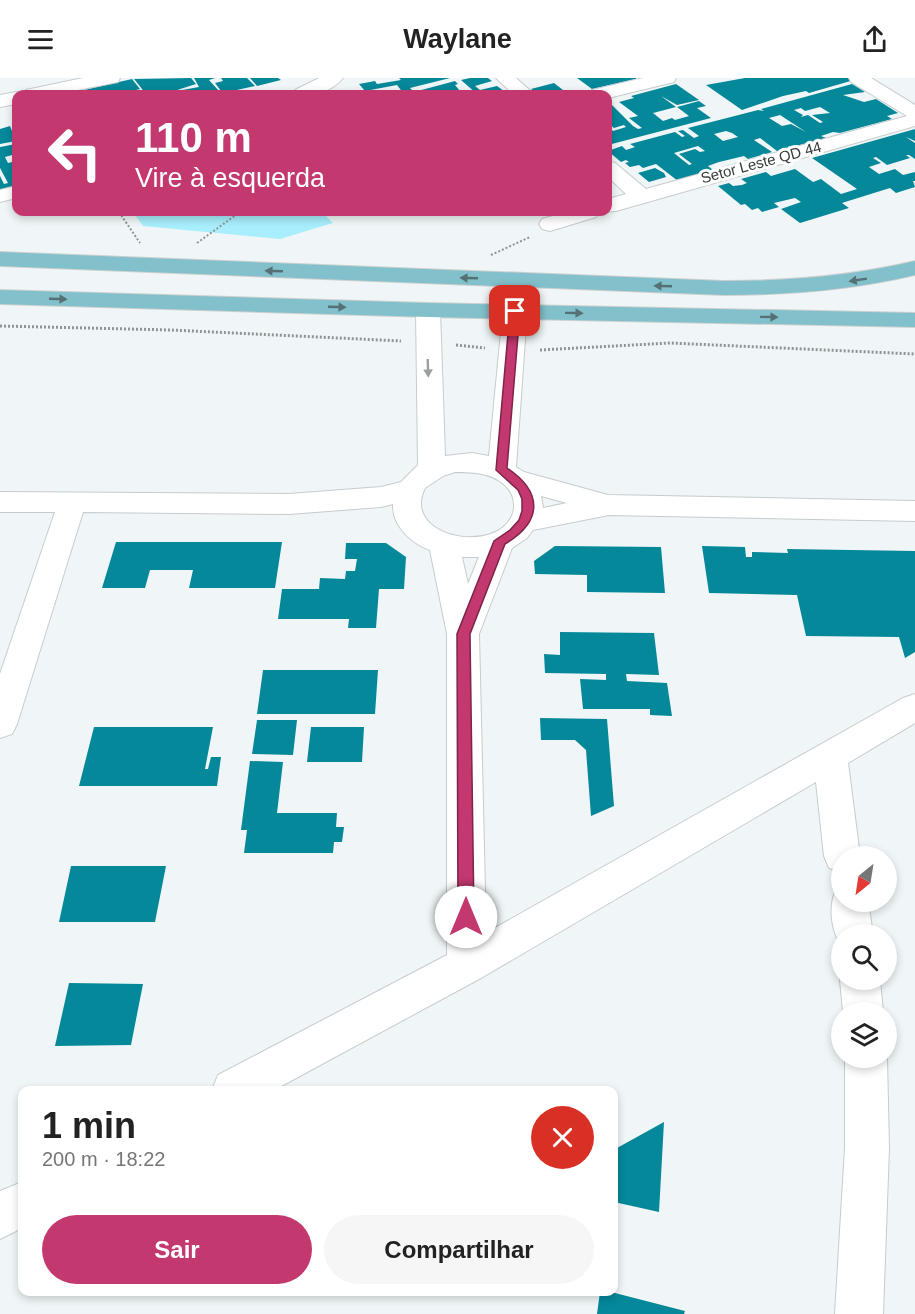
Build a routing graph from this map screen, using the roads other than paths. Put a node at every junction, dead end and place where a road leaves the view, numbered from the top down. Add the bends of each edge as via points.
1 (111, 78) edge
2 (334, 78) edge
3 (505, 78) edge
4 (667, 78) edge
5 (858, 78) edge
6 (54, 90) edge
7 (310, 90) edge
8 (519, 90) edge
9 (612, 91) edge
10 (915, 113) edge
11 (915, 120) edge
12 (612, 170) edge
13 (640, 195) junction
14 (612, 205) edge
15 (575, 216) edge
16 (549, 224) road end
17 (0, 260) edge
18 (208, 268) junction
19 (915, 268) edge
20 (0, 297) edge
21 (192, 303) junction
22 (428, 310) junction
23 (515, 311) junction
24 (915, 320) edge
25 (432, 470) junction
26 (508, 474) junction
27 (410, 489) junction
28 (0, 502) edge
29 (72, 503) junction
30 (290, 504) junction
31 (609, 505) junction
32 (915, 510) edge
33 (524, 522) junction
34 (414, 526) junction
35 (500, 541) junction
36 (444, 544) junction
37 (464, 634) junction
38 (915, 707) edge
39 (0, 724) edge
40 (830, 757) junction
41 (841, 846) edge
42 (467, 965) junction
43 (866, 1068) edge
44 (240, 1086) edge
45 (18, 1206) edge
46 (0, 1216) edge
47 (859, 1314) edge

1 - 6 street
2 - 7 street
3 - 8 street
4 - 9 street
5 - 10 street
11 - 13 street, Setor Leste QD 44
12 - 13 street
13 - 14 street, Setor Leste QD 44
15 - 16 street
17 - 18 main road
19 -> 18 main road via 849,282 769,289
18 - 21 main road via 182,280 178,286 177,293
20 -> 21 main road
21 -> 22 main road
22 - 23 main road
22 -> 25 street
23 -> 24 main road
23 - 26 street
25 - 26 street via 454,463 479,463
25 - 27 street
26 - 31 street
26 - 33 street via 528,499
27 - 30 street via 381,497
27 - 34 street via 405,507
28 - 29 street
29 - 30 street
29 - 39 street
30 - 34 street via 366,514
31 - 32 street
31 - 33 street
33 - 35 street
34 - 36 street
35 - 36 street via 463,548
35 - 37 street
36 - 37 street
37 - 42 street
38 - 40 street
40 - 41 street
40 - 42 street
42 - 44 street
43 - 47 street via 867,1148
45 - 46 street

